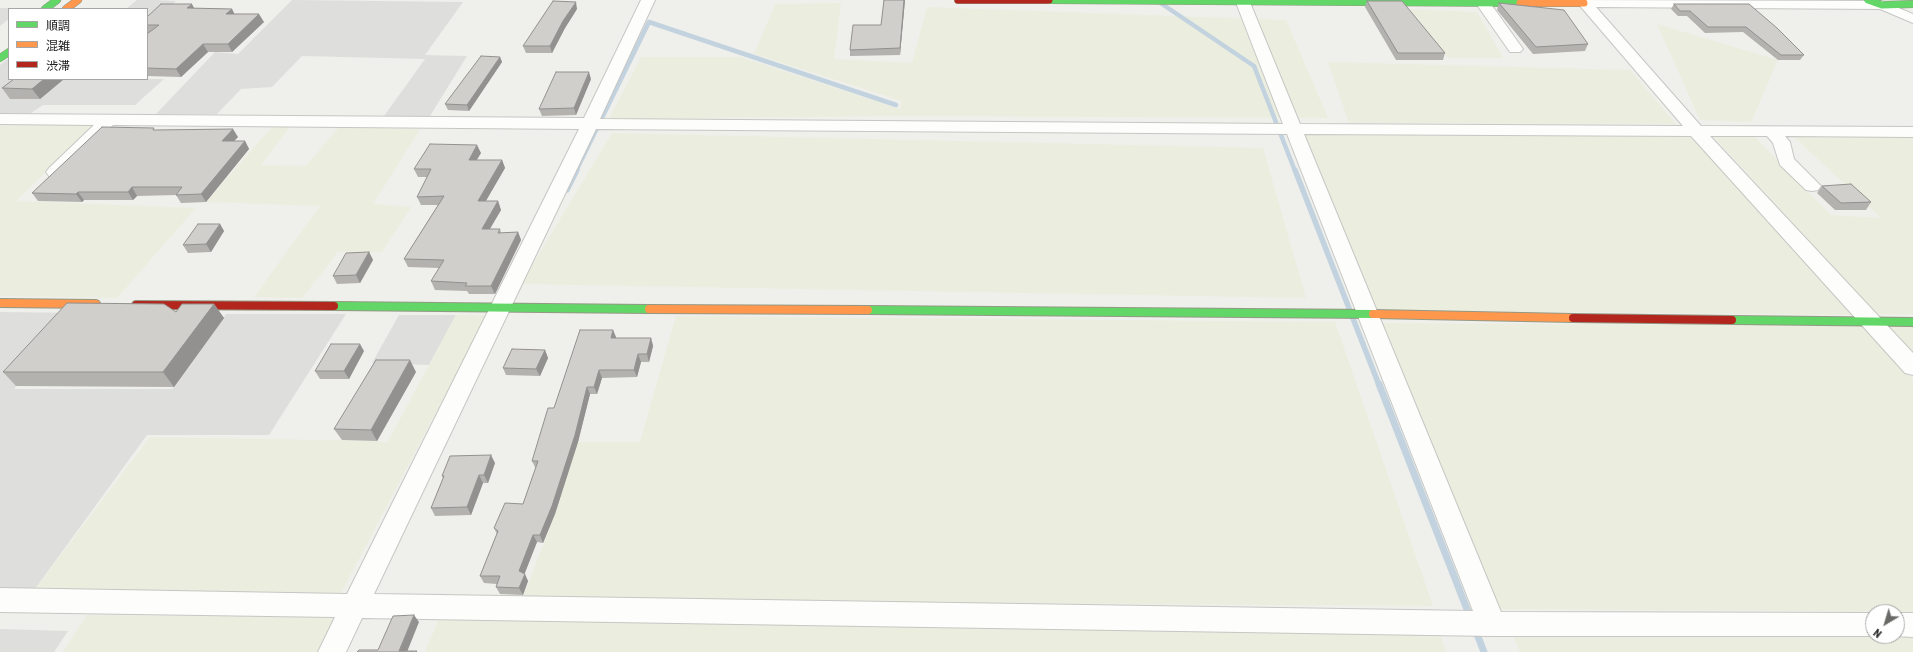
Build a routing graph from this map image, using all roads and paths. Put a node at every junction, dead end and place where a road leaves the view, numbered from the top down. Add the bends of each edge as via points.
1 (57, 0) edge
2 (78, 0) edge
3 (648, 0) edge
4 (958, 0) edge
5 (1868, 0) edge
6 (1242, 1) edge
7 (1465, 1) edge
8 (1583, 1) edge
9 (1482, 2) junction
10 (1913, 4) edge
11 (1882, 5) junction
12 (46, 8) edge
13 (67, 8) edge
14 (1913, 19) edge
15 (1515, 49) dead end
16 (0, 119) edge
17 (108, 120) junction
18 (590, 123) junction
19 (1294, 130) junction
20 (1697, 132) junction
21 (1772, 132) junction
22 (1913, 132) edge
23 (55, 172) edge
24 (1812, 186) dead end
25 (0, 303) edge
26 (103, 304) edge
27 (127, 304) edge
28 (500, 308) junction
29 (1367, 313) junction
30 (1872, 321) junction
31 (1913, 322) edge
32 (1913, 367) edge
33 (0, 600) edge
34 (356, 605) junction
35 (1492, 624) junction
36 (1865, 625) edge
37 (332, 652) edge

1 - 12 main road
2 - 13 main road
3 - 18 street
4 - 6 main road
5 - 11 main road
6 - 7 main road
6 - 19 street
7 - 9 main road
8 - 9 main road
8 - 11 street
8 - 20 street
9 - 15 street
10 - 11 main road
11 - 14 street
16 - 17 street
17 - 18 street
17 - 23 street
18 - 19 street
18 - 28 street
19 - 20 street
19 - 29 street
20 - 21 street
20 - 30 street
21 - 22 street
21 - 24 street via 1781,142 1786,161
25 - 26 main road
27 - 28 main road
28 - 29 main road
28 - 34 street
29 - 30 main road
29 - 35 street
30 - 31 main road
30 - 32 street
33 - 34 street
34 - 35 street
34 - 37 street
35 - 36 street

